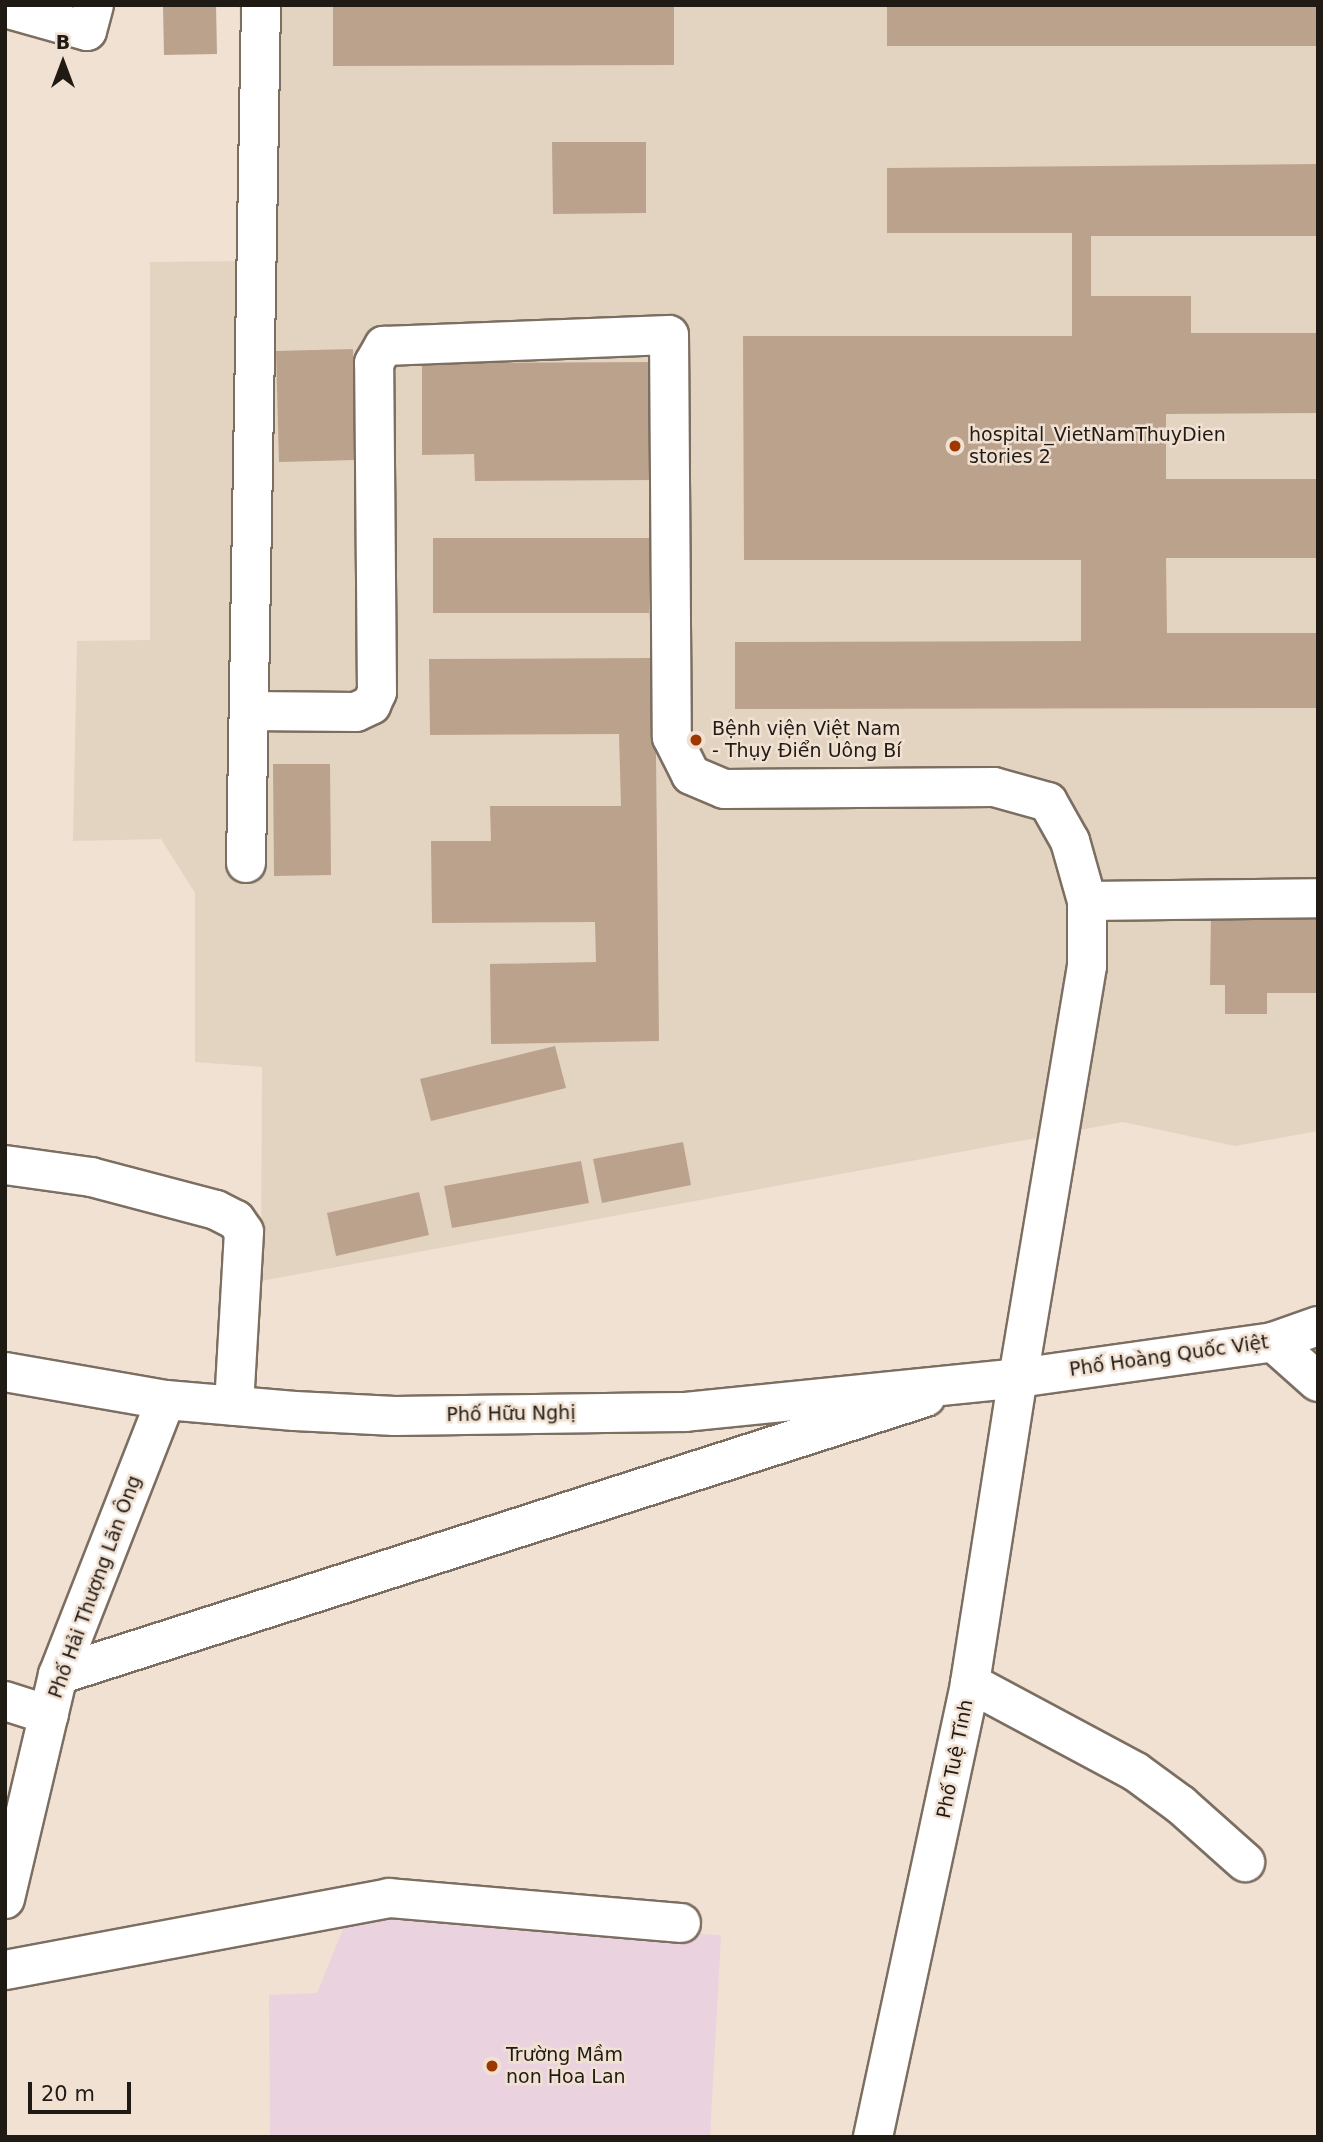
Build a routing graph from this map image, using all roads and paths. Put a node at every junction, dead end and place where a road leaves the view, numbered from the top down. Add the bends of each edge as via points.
1 (93, 5) edge
2 (261, 5) edge
3 (5, 8) edge
4 (249, 711) junction
5 (246, 863) dead end
6 (1318, 898) edge
7 (1087, 901) junction
8 (5, 1165) edge
9 (1318, 1326) edge
10 (1273, 1342) junction
11 (5, 1373) edge
12 (1018, 1378) junction
13 (981, 1380) junction
14 (1318, 1382) edge
15 (166, 1399) junction
16 (234, 1406) junction
17 (58, 1675) junction
18 (970, 1683) junction
19 (5, 1701) edge
20 (49, 1715) junction
21 (1245, 1862) dead end
22 (5, 1899) edge
23 (681, 1923) dead end
24 (5, 1970) edge
25 (873, 2137) edge

1 - 3 street via 87,31
2 - 4 street
4 - 5 street
4 - 7 street, Phố Tuệ Tĩnh via 356,712 371,705 377,692 374,363 384,346 669,335 672,737 691,775 724,789 994,787 1048,802 1070,841
6 - 7 street
7 - 12 street, Phố Tuệ Tĩnh via 1087,966
8 - 16 street via 91,1177 216,1210 236,1220 244,1232
9 - 10 street, Phố Hoàng Quốc Việt
10 - 12 street, Phố Hoàng Quốc Việt
10 - 14 street
11 - 15 street, Phố Hữu Nghị
12 - 13 street, Phố Hữu Nghị
12 - 18 street, Phố Tuệ Tĩnh
13 - 16 street, Phố Hữu Nghị via 685,1412 395,1416
13 - 17 street
15 - 16 street, Phố Hữu Nghị
15 - 17 street, Phố Hải Thượng Lãn Ông
17 - 20 street, Phố Hải Thượng Lãn Ông
18 - 21 street via 1136,1772
18 - 25 street, Phố Tuệ Tĩnh
19 - 20 street
20 - 22 street, Phố Hải Thượng Lãn Ông
23 - 24 street via 389,1898

